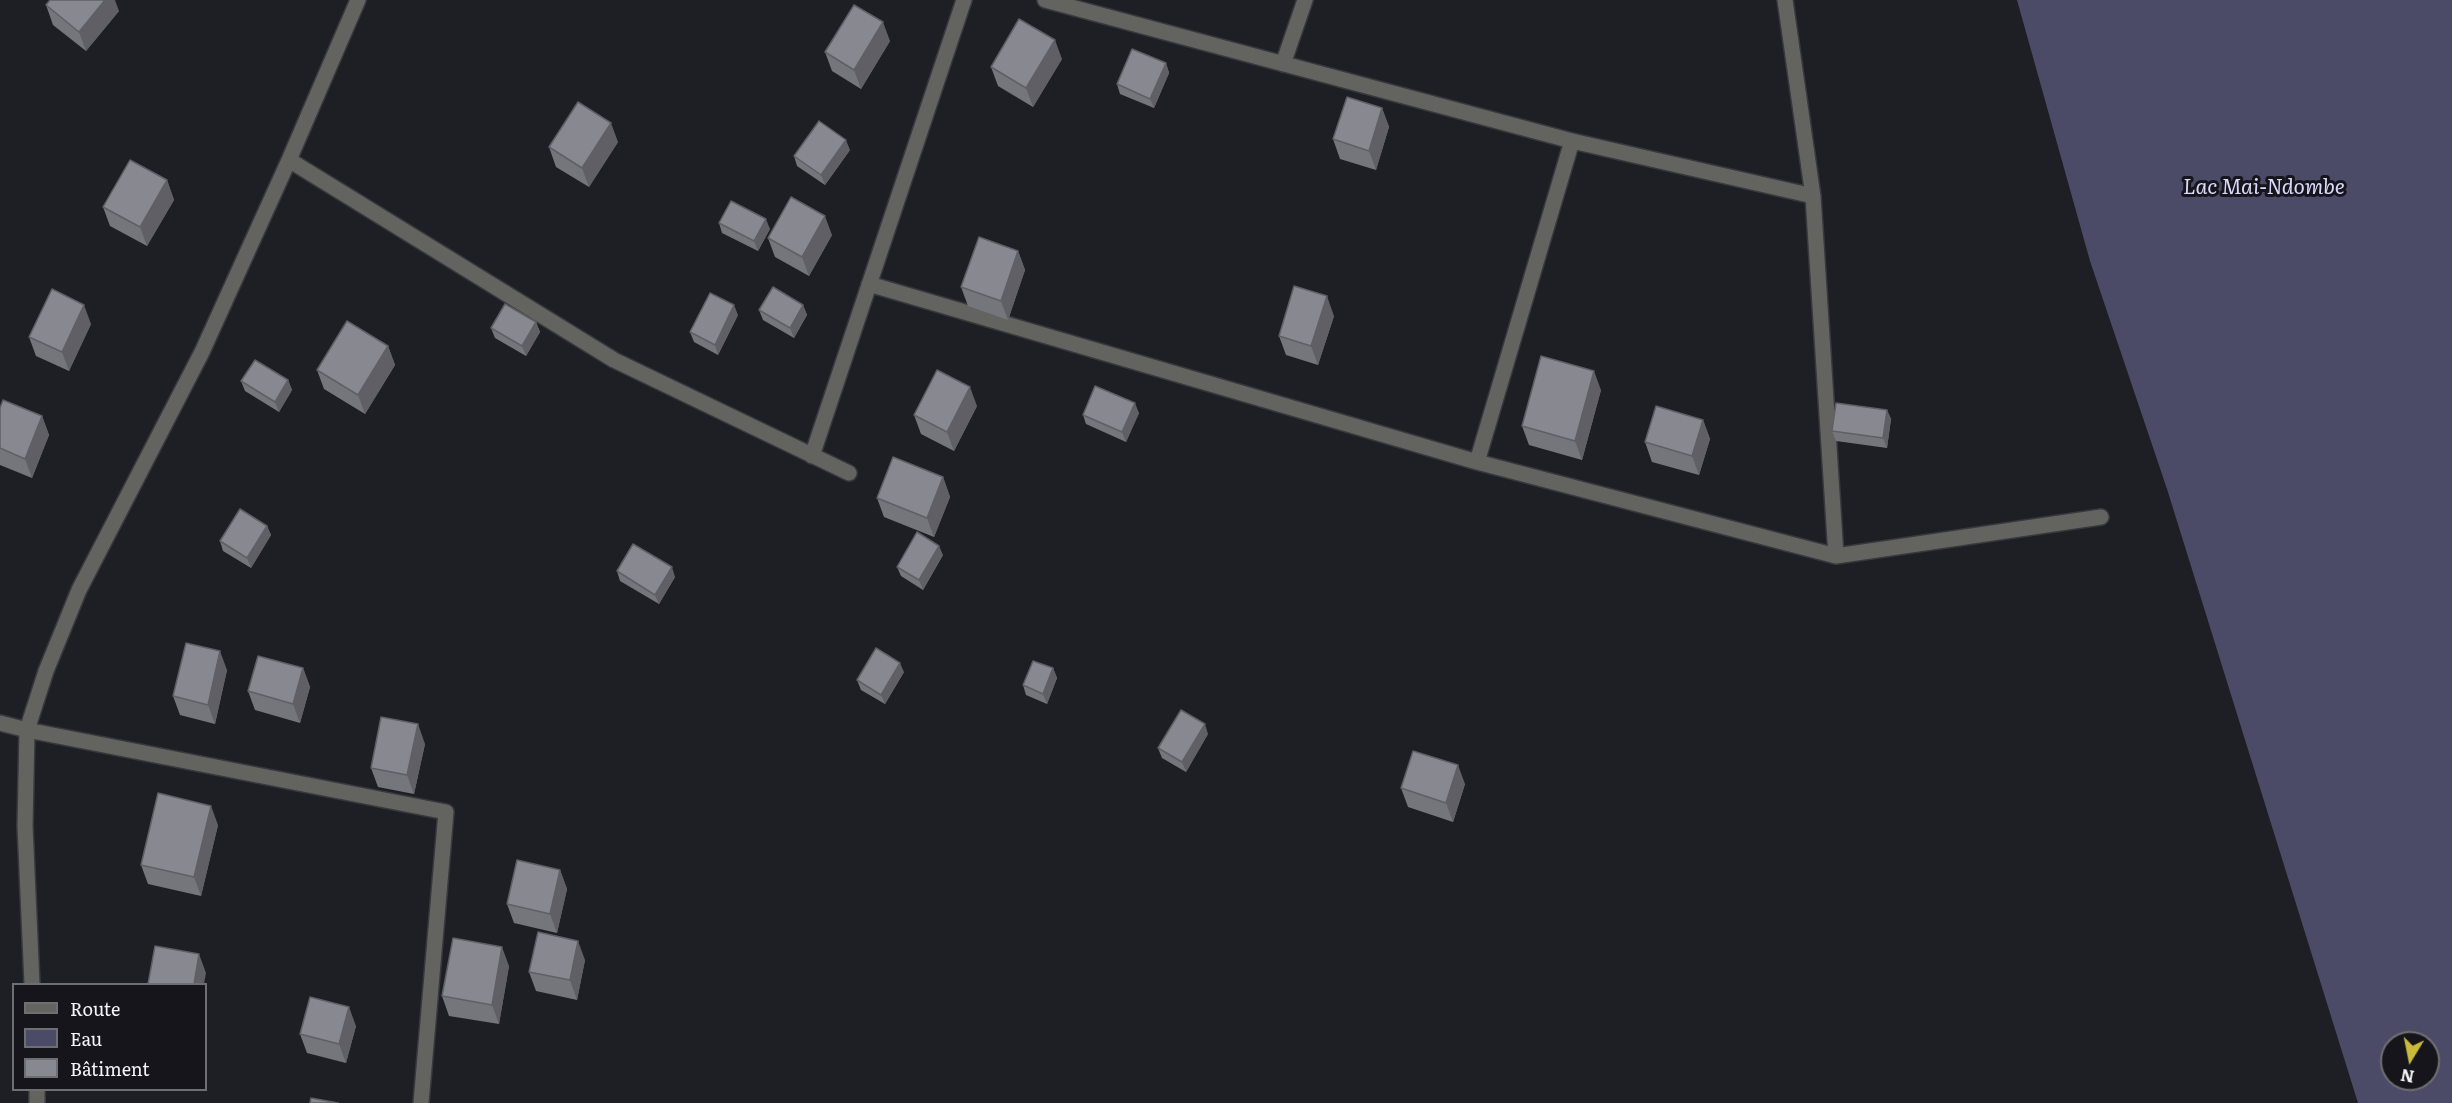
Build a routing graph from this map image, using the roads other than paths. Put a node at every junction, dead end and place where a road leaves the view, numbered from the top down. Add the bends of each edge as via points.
1 (358, 0) edge
2 (964, 0) edge
3 (1045, 0) edge
4 (1305, 0) edge
5 (1785, 0) edge
6 (1283, 64) junction
7 (1572, 141) junction
8 (289, 160) junction
9 (1814, 196) junction
10 (869, 284) junction
11 (812, 456) junction
12 (1477, 462) junction
13 (849, 473) dead end
14 (2101, 517) dead end
15 (1836, 556) junction
16 (0, 723) edge
17 (27, 730) junction
18 (32, 983) edge
19 (421, 1103) edge

1 - 8 street
2 - 10 street
3 - 6 street
4 - 6 street
5 - 9 street
6 - 7 street
7 - 9 street
7 - 12 street
8 - 11 street via 614,360
8 - 17 street via 202,352 79,590
9 - 15 street
10 - 11 street
10 - 12 street
11 - 13 street
12 - 15 street
14 - 15 street
16 - 17 street
17 - 18 street via 25,826
17 - 19 street via 446,812

